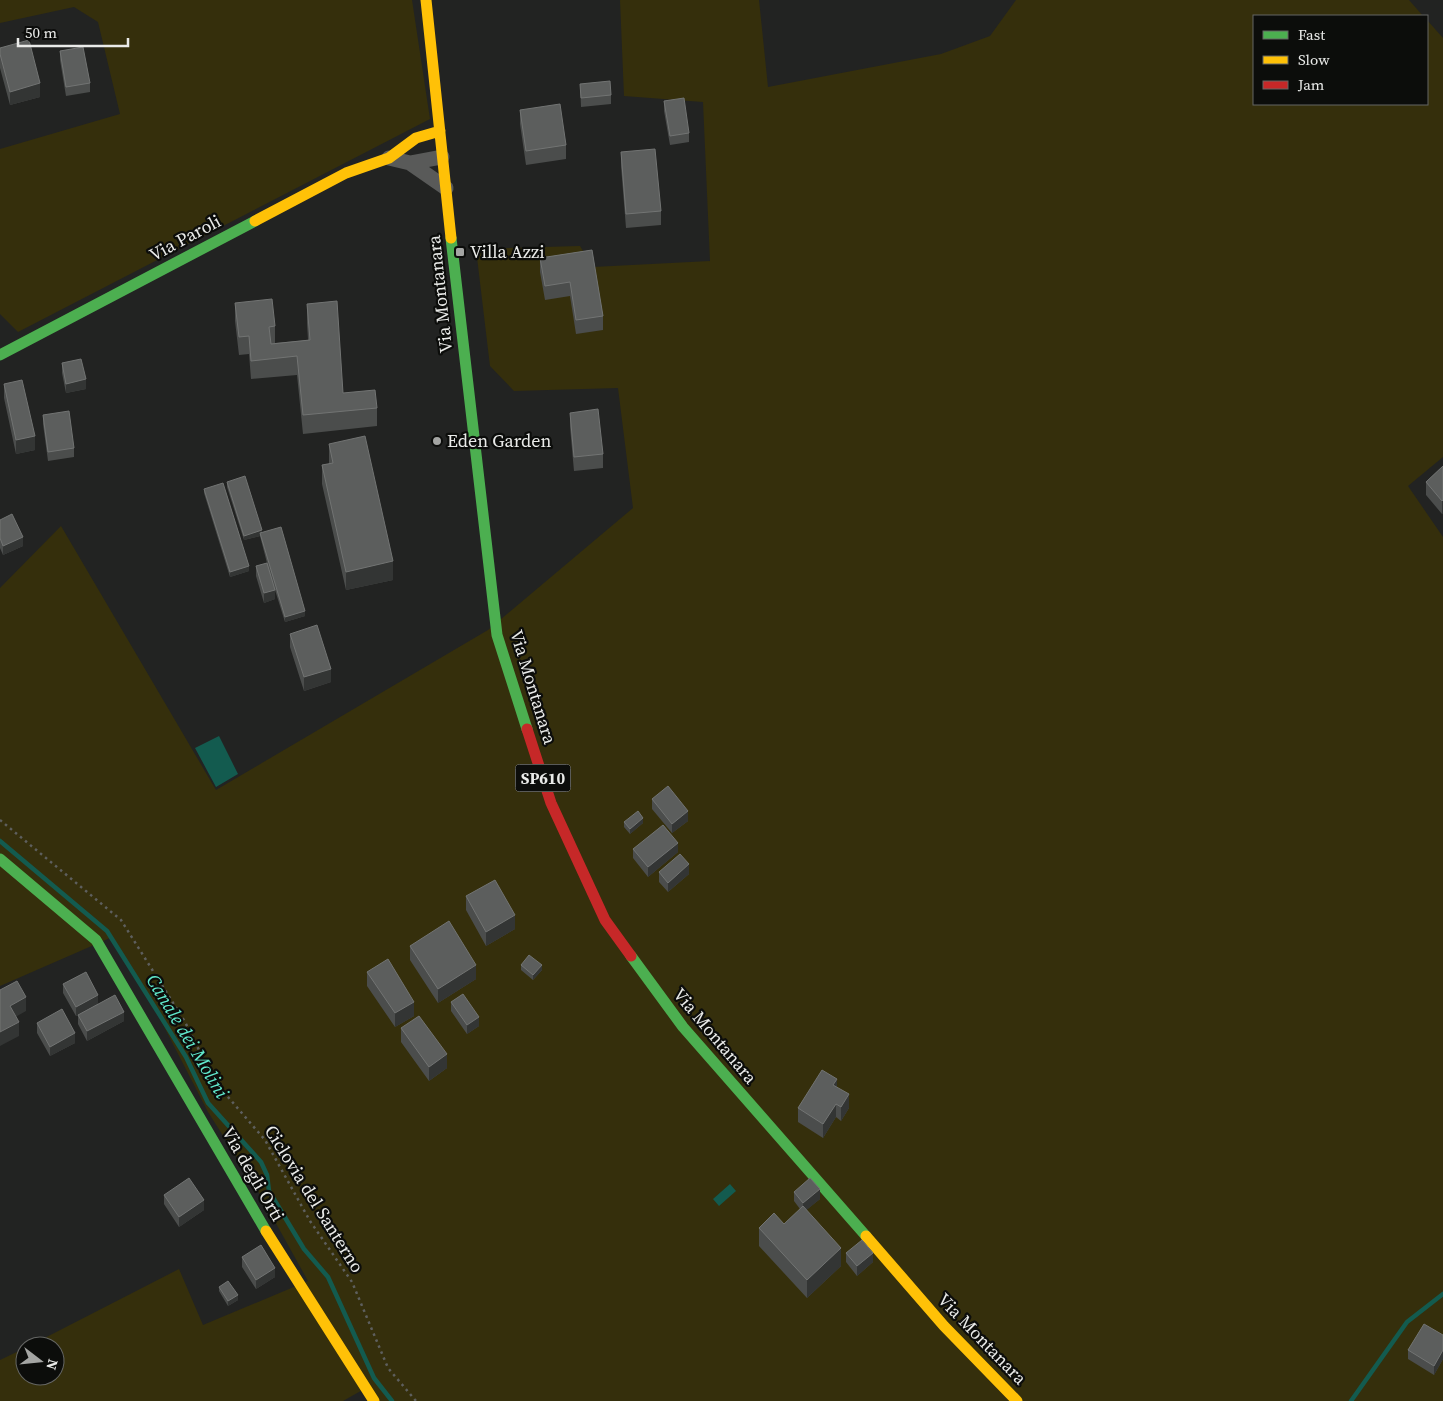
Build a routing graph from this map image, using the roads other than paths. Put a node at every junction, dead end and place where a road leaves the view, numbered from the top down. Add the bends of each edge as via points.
1 (426, 0) edge
2 (440, 131) junction
3 (442, 157) junction
4 (389, 158) junction
5 (410, 163) junction
6 (446, 188) junction
7 (0, 355) edge
8 (0, 859) edge
9 (374, 1401) edge
10 (1017, 1401) edge

1 - 2 main road, Via Montanara / SP610
2 - 3 main road, Via Montanara / SP610
2 - 4 main road, Via Paroli via 416,138
3 - 5 street
3 - 6 main road, Via Montanara / SP610
4 - 5 street
4 - 7 main road, Via Paroli via 346,173
5 - 6 street
6 - 10 main road, Via Montanara / SP610 via 497,635 551,803 605,920 689,1034 944,1326
8 - 9 main road, Via degli Orti via 96,940 270,1237

